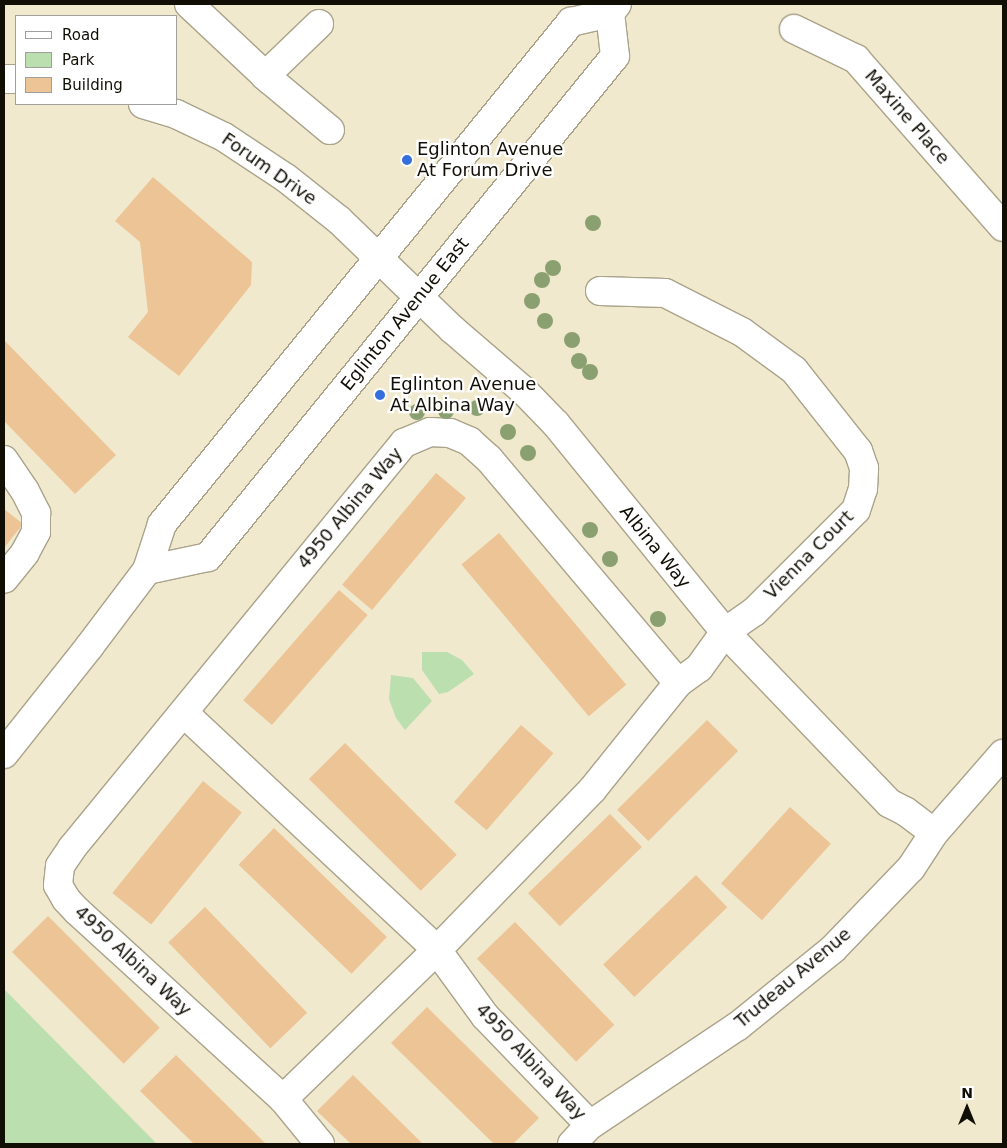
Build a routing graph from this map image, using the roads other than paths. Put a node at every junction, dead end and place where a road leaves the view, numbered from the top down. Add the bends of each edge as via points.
1 (189, 4) edge
2 (613, 8) edge
3 (319, 24) dead end
4 (794, 29) dead end
5 (265, 76) junction
6 (146, 105) edge
7 (330, 130) dead end
8 (1003, 227) edge
9 (379, 259) junction
10 (600, 291) dead end
11 (419, 297) junction
12 (4, 460) edge
13 (147, 570) junction
14 (4, 579) edge
15 (725, 632) junction
16 (678, 683) junction
17 (184, 713) junction
18 (4, 754) edge
19 (1003, 754) edge
20 (934, 832) junction
21 (437, 950) junction
22 (283, 1099) junction
23 (590, 1124) junction
24 (320, 1144) edge
25 (572, 1144) edge

1 - 5 street
2 - 9 street, Eglinton Avenue East via 571,22
2 - 11 street, Eglinton Avenue East via 615,56
3 - 5 street
4 - 8 street, Maxine Place via 856,58
5 - 7 street
6 - 9 street, Forum Drive via 202,125 245,149 321,206
9 - 11 street, Albina Way
9 - 13 street, Eglinton Avenue East via 162,524
10 - 15 street, Vienna Court via 665,293 742,332 794,370 858,451 864,468 863,490 856,510 754,612
11 - 13 street, Eglinton Avenue East via 208,558
11 - 15 street, Albina Way via 556,424
12 - 14 street via 36,513 36,532 25,553
13 - 18 street, Eglinton Avenue East
15 - 16 street via 699,668
15 - 20 street, Albina Way via 890,803
16 - 17 street, 4950 Albina Way via 489,460 469,441 450,433 430,432 404,443 213,673
16 - 21 street via 592,790
17 - 21 street, 4950 Albina Way
17 - 22 street, 4950 Albina Way via 72,848 60,866 58,885 77,912
19 - 20 street, Trudeau Avenue
20 - 23 street, Trudeau Avenue via 911,868 833,949 738,1026
21 - 22 street
21 - 23 street, 4950 Albina Way via 485,1016
22 - 24 street, 4950 Albina Way
23 - 25 street, Trudeau Avenue

